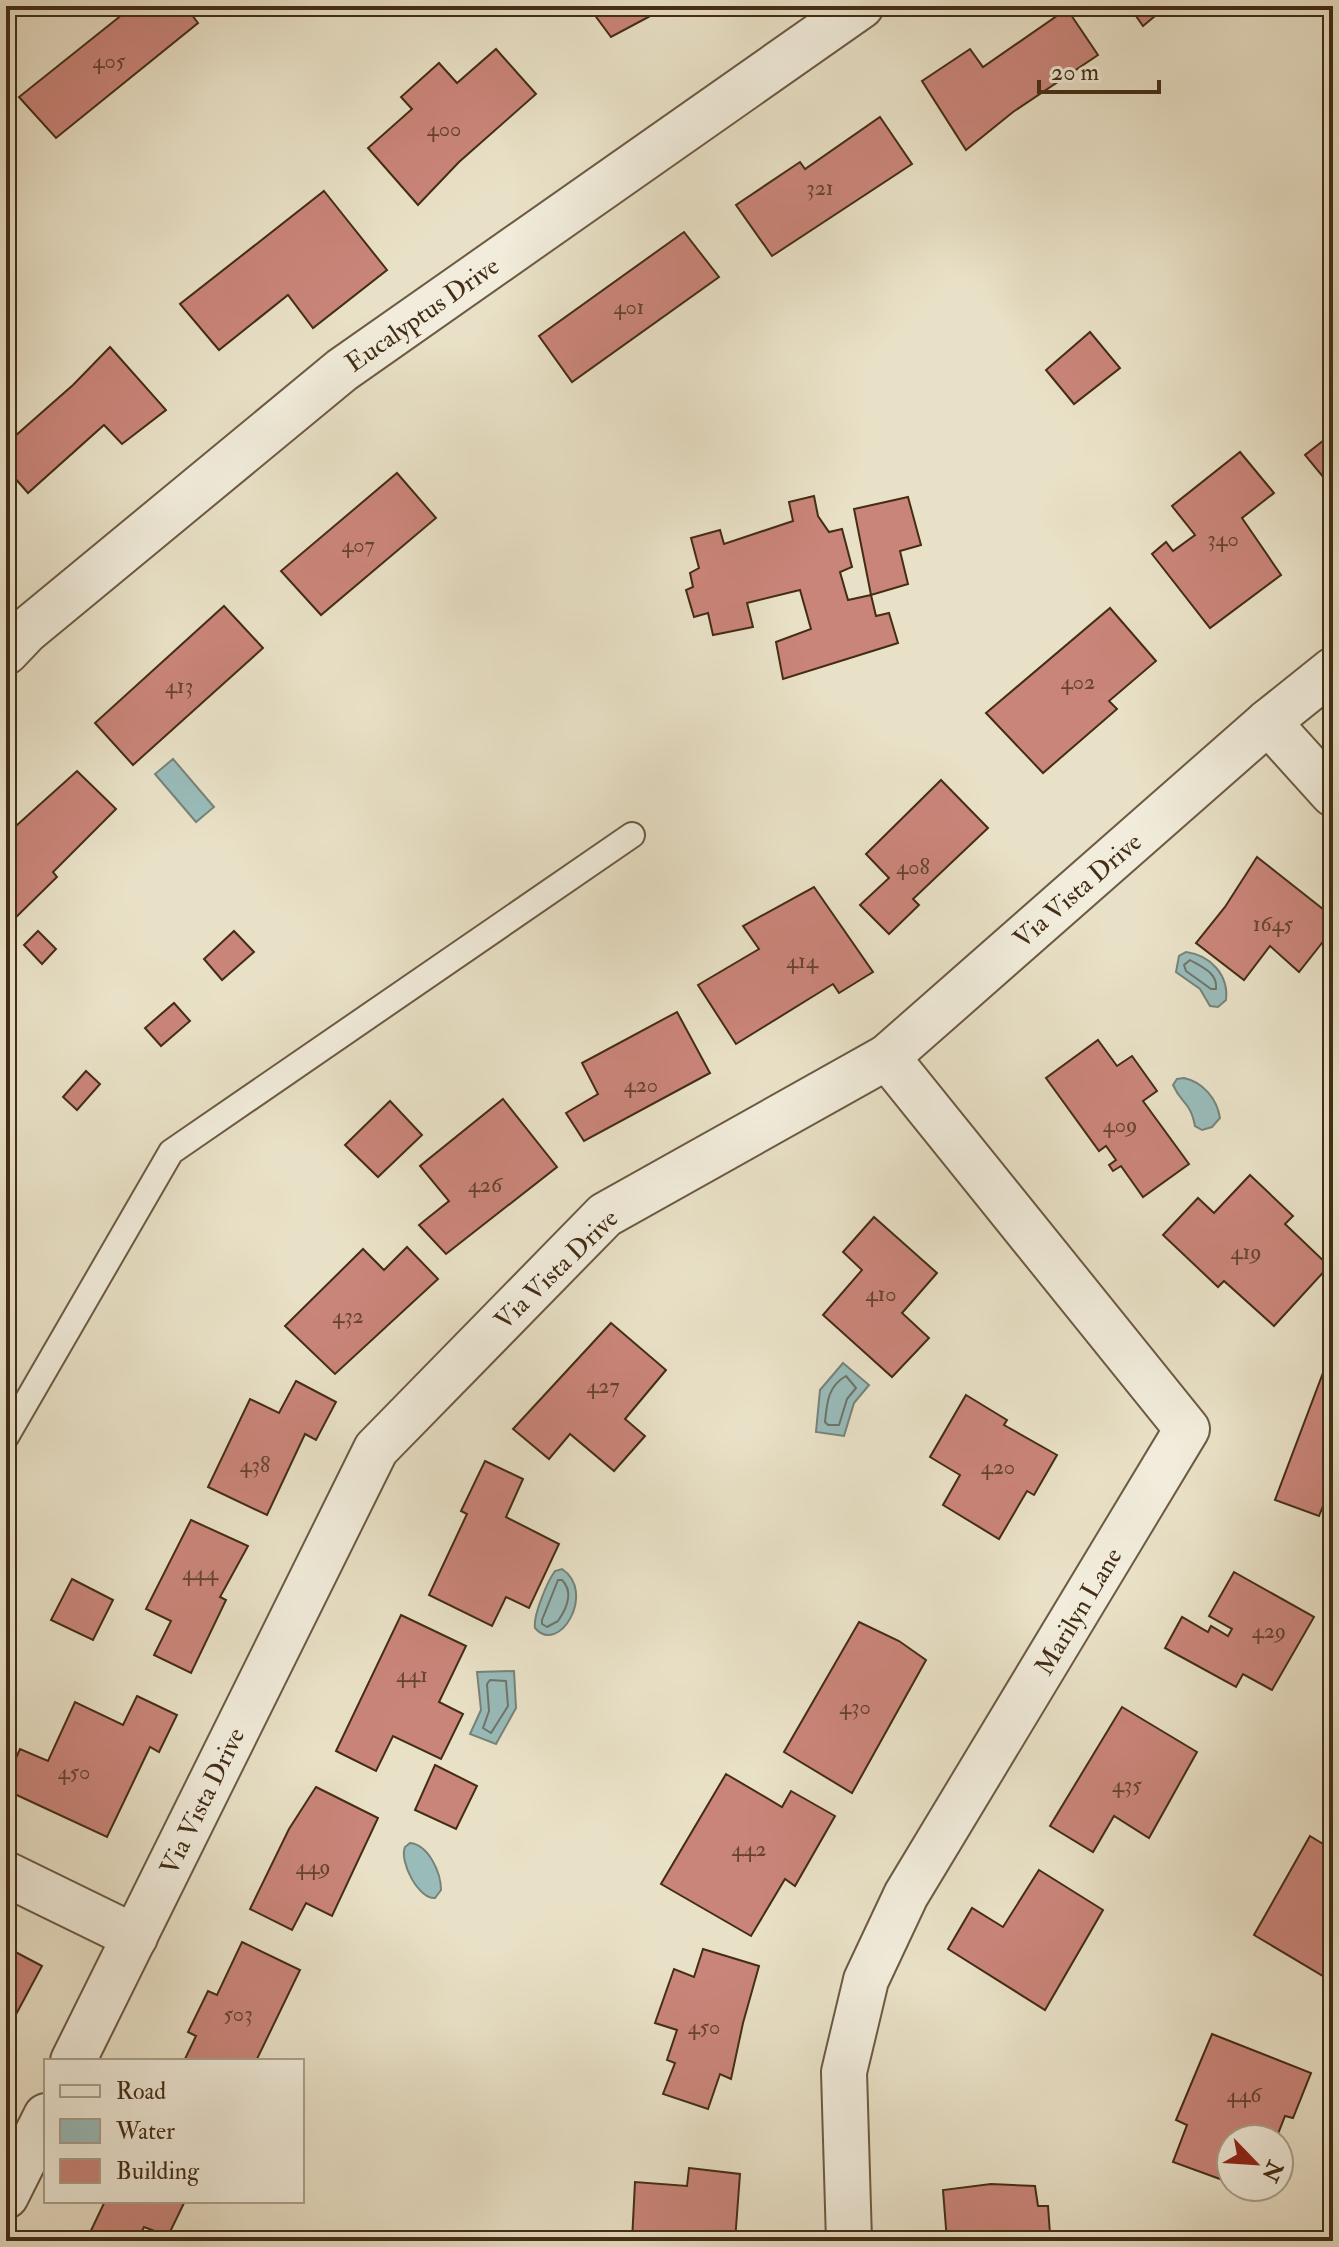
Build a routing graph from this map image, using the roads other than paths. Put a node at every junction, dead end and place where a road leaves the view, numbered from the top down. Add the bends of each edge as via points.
1 (861, 6) edge
2 (6, 652) edge
3 (1333, 670) edge
4 (1268, 722) junction
5 (1333, 794) edge
6 (632, 835) dead end
7 (887, 1057) junction
8 (6, 1437) edge
9 (6, 1874) edge
10 (135, 1937) junction
11 (74, 2059) edge
12 (44, 2120) edge
13 (6, 2196) edge
14 (849, 2241) edge

1 - 2 street, Eucalyptus Drive via 342,370
3 - 4 street, Via Vista Drive
4 - 5 street
4 - 7 street, Via Vista Drive
6 - 8 lane via 171,1152
7 - 10 street, Via Vista Drive via 605,1215 376,1449
7 - 14 street, Marilyn Lane via 1187,1429 906,1895 866,1980 844,2072
9 - 10 street
10 - 11 street, Via Vista Drive
12 - 13 street

